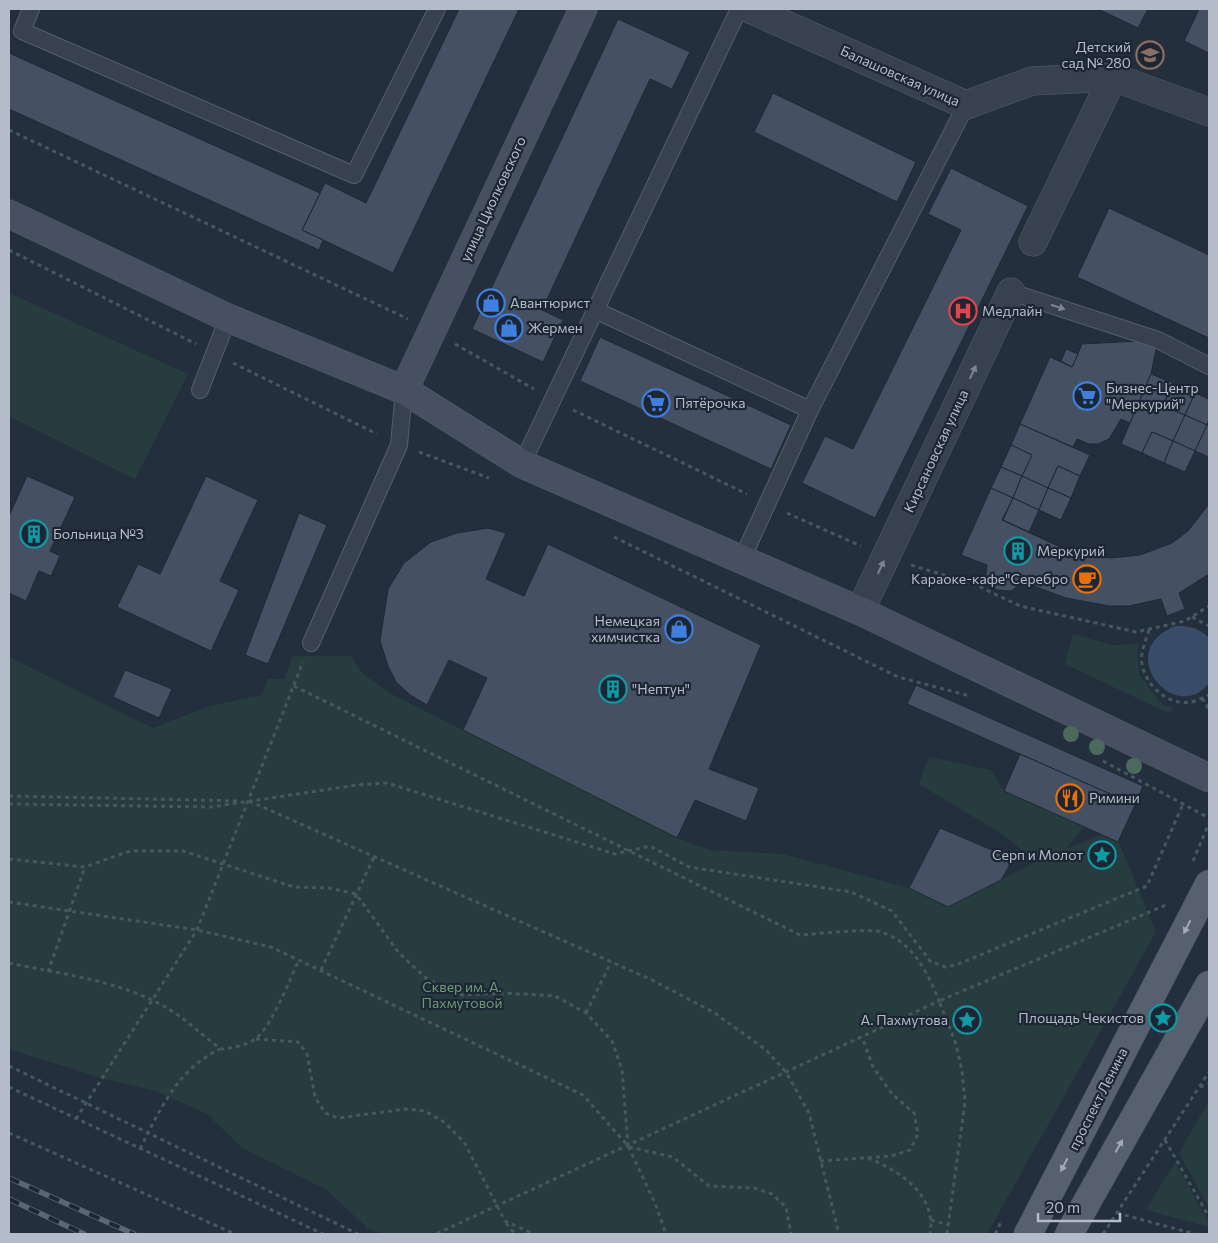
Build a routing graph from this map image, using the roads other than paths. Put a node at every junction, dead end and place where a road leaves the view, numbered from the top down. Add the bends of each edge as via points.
1 (31, 9) edge
2 (438, 9) edge
3 (583, 9) edge
4 (739, 9) edge
5 (750, 9) edge
6 (1114, 78) junction
7 (966, 105) junction
8 (1209, 112) edge
9 (9, 214) edge
10 (1033, 242) dead end
11 (1011, 292) joint
12 (595, 310) junction
13 (228, 318) junction
14 (1209, 366) edge
15 (200, 390) dead end
16 (404, 390) junction
17 (810, 410) junction
18 (522, 464) junction
19 (742, 560) junction
20 (860, 611) junction
21 (311, 643) dead end
22 (1209, 778) edge
23 (1209, 884) edge
24 (1209, 985) edge
25 (1028, 1234) edge
26 (1070, 1234) edge

1 - 2 lane via 22,31 354,175
3 - 16 main road, улица Циолковского
4 - 12 lane
5 - 7 street, Балашовская улица
6 - 7 street, Балашовская улица via 1032,81
6 - 8 street
6 - 10 street
7 - 17 lane
9 - 13 main road
11 -> 14 lane via 1158,340
20 -> 11 street, Кирсановская улица
12 - 17 lane
12 - 18 lane
13 - 15 lane
13 - 16 main road
16 - 18 main road
16 - 21 lane via 399,445
17 - 19 lane
18 - 19 main road
19 - 20 main road
20 - 22 main road
23 -> 25 main road, проспект Ленина
26 -> 24 main road

